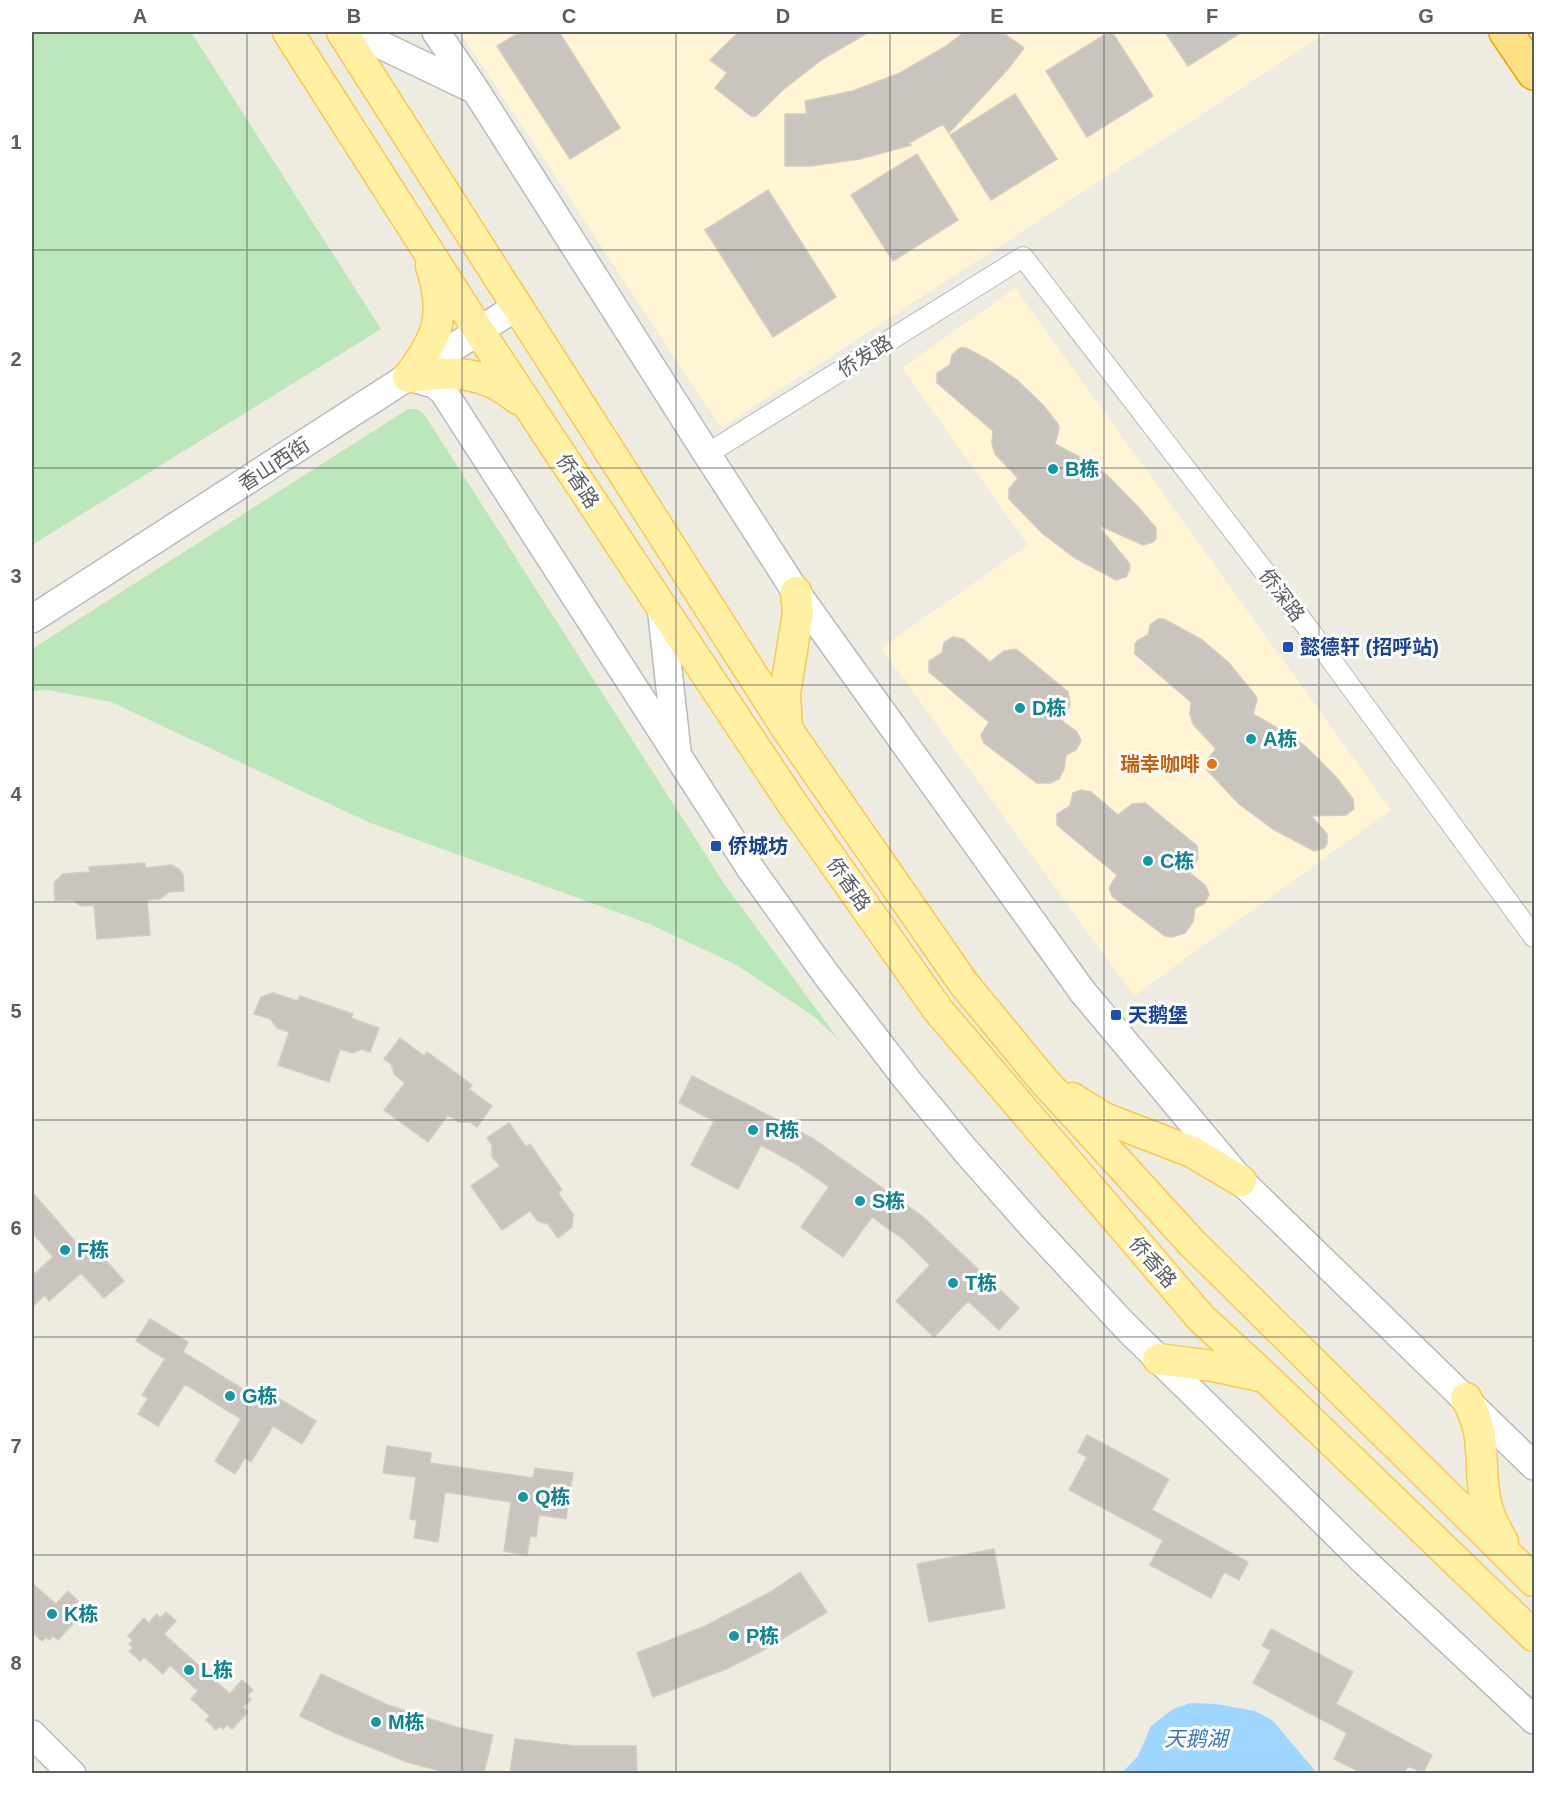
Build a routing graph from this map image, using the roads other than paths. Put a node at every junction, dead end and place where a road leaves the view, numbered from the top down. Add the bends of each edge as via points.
1 (276, 32) edge
2 (288, 32) edge
3 (342, 32) edge
4 (354, 32) edge
5 (436, 32) edge
6 (1506, 32) edge
7 (305, 57) junction
8 (1534, 73) edge
9 (476, 91) junction
10 (425, 247) junction
11 (1023, 257) joint
12 (516, 307) junction
13 (479, 332) junction
14 (408, 377) junction
15 (530, 408) junction
16 (707, 454) junction
17 (615, 462) junction
18 (580, 485) junction
19 (796, 592) junction
20 (660, 606) junction
21 (32, 619) edge
22 (787, 729) junction
23 (678, 758) junction
24 (1534, 937) edge
25 (1044, 1081) junction
26 (1241, 1181) junction
27 (1158, 1359) junction
28 (1265, 1377) junction
29 (1466, 1398) junction
30 (1534, 1466) edge
31 (1525, 1572) edge
32 (1534, 1636) edge
33 (1534, 1720) edge
34 (32, 1734) edge
35 (72, 1773) edge

1 - 7 street
2 - 7 main road, 侨香路
3 - 12 main road, 侨香路
4 - 9 main road
5 - 9 main road
6 - 8 highway
7 - 10 main road, 侨香路
9 - 16 main road
10 - 13 main road, 侨香路
10 - 14 main road via 439,300 437,328 424,357
11 - 16 street, 侨发路
11 - 24 street, 侨深路 via 1307,627
12 - 13 main road, 香山西街
12 - 17 main road, 侨香路
13 - 14 main road, 香山西街
13 - 15 main road, 侨香路
14 - 15 main road via 449,373 478,376 506,388
14 - 21 main road, 香山西街
14 - 23 main road via 434,384 453,405
15 - 18 main road, 侨香路
16 - 19 main road
17 - 18 main road
17 - 22 main road, 侨香路
18 - 20 main road, 侨香路
19 - 22 main road via 798,613 785,693
19 - 26 main road via 1082,991
20 - 23 main road
20 - 28 main road, 侨香路 via 938,1010 1201,1318
22 - 25 main road, 侨香路 via 964,984
23 - 27 main road via 756,878 908,1081 1033,1227
25 - 26 main road via 1104,1118 1192,1152
25 - 31 main road, 侨香路 via 1191,1242
26 - 29 main road
27 - 28 main road
27 - 33 main road via 1365,1562
28 - 32 main road, 侨香路
29 - 30 main road
29 - 31 main road via 1478,1421 1486,1505 1496,1530
34 - 35 main road

